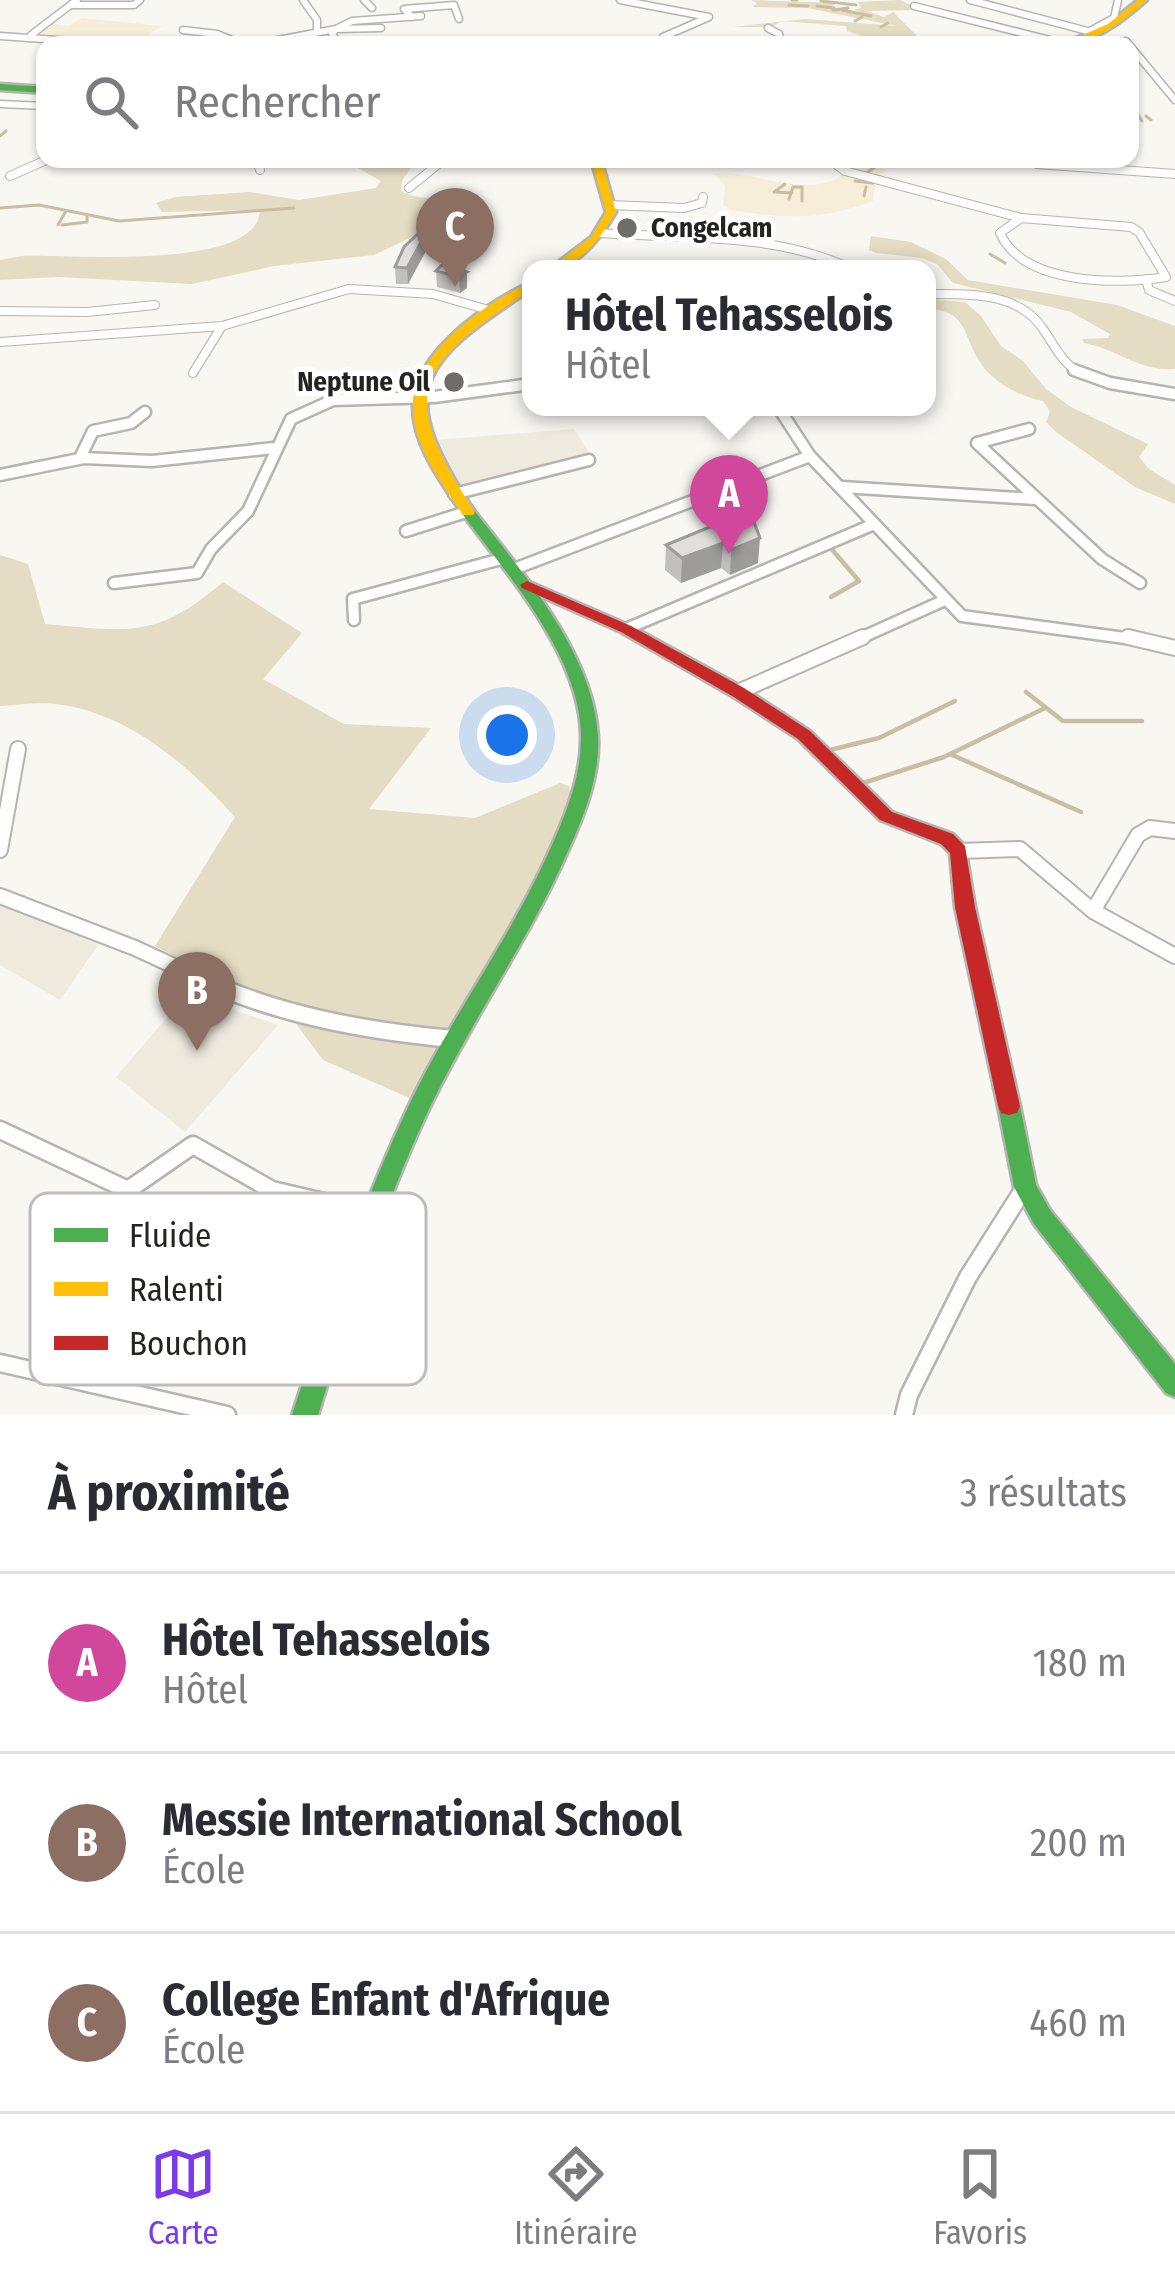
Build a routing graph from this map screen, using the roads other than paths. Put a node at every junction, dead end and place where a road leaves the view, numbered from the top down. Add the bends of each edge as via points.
1 (140, 0) edge
2 (303, 0) edge
3 (364, 0) edge
4 (620, 0) edge
5 (970, 0) edge
6 (1118, 0) edge
7 (1143, 0) edge
8 (1155, 0) edge
9 (75, 2) edge
10 (914, 7) dead end
11 (373, 8) dead end
12 (459, 19) dead end
13 (381, 28) dead end
14 (768, 28) dead end
15 (336, 29) junction
16 (183, 30) dead end
17 (316, 30) junction
18 (30, 35) junction
19 (0, 36) edge
20 (40, 36) edge
21 (223, 36) edge
22 (289, 36) edge
23 (333, 36) edge
24 (665, 36) edge
25 (779, 36) edge
26 (1029, 36) edge
27 (1087, 36) edge
28 (1095, 36) edge
29 (1096, 36) edge
30 (1097, 36) edge
31 (1139, 57) edge
32 (0, 90) edge
33 (36, 92) edge
34 (1175, 100) edge
35 (0, 104) edge
36 (36, 106) edge
37 (36, 165) edge
38 (434, 168) edge
39 (599, 168) edge
40 (842, 168) edge
41 (1092, 168) edge
42 (1175, 174) edge
43 (10, 176) dead end
44 (409, 188) dead end
45 (704, 197) dead end
46 (609, 205) junction
47 (1021, 218) junction
48 (599, 233) junction
49 (1155, 258) junction
50 (1175, 258) edge
51 (565, 260) edge
52 (835, 260) edge
53 (1146, 279) junction
54 (522, 290) edge
55 (936, 294) edge
56 (1175, 301) edge
57 (155, 304) dead end
58 (0, 311) edge
59 (492, 311) junction
60 (20, 312) junction
61 (222, 326) junction
62 (5, 341) edge
63 (193, 373) dead end
64 (522, 385) edge
65 (1175, 394) edge
66 (417, 395) junction
67 (145, 412) dead end
68 (784, 416) edge
69 (1029, 429) dead end
70 (274, 448) junction
71 (810, 456) junction
72 (80, 458) junction
73 (589, 460) dead end
74 (0, 475) edge
75 (842, 487) junction
76 (454, 494) junction
77 (1036, 499) junction
78 (466, 512) junction
79 (872, 525) junction
80 (406, 531) dead end
81 (510, 564) junction
82 (114, 583) dead end
83 (1140, 583) dead end
84 (526, 585) junction
85 (945, 599) junction
86 (354, 620) dead end
87 (626, 628) junction
88 (1175, 648) edge
89 (738, 692) junction
90 (18, 749) dead end
91 (1175, 831) edge
92 (0, 850) edge
93 (959, 851) junction
94 (0, 896) edge
95 (1093, 911) junction
96 (1175, 956) edge
97 (454, 1039) junction
98 (0, 1130) edge
99 (1025, 1187) junction
100 (285, 1193) edge
101 (381, 1193) edge
102 (0, 1363) edge
103 (30, 1370) edge
104 (1175, 1384) edge
105 (96, 1385) edge
106 (315, 1385) edge
107 (226, 1415) edge
108 (305, 1415) edge
109 (904, 1415) edge

1 - 9 street
2 - 17 street
3 - 11 street
4 - 24 street via 709,17
5 - 27 street
6 - 28 street via 1114,18
7 - 29 main road
8 - 30 main road via 1140,17
9 - 18 street
10 - 26 street
12 - 15 street via 454,5 404,9 417,17
13 - 15 street
14 - 25 street
15 - 17 street
15 - 23 street
16 - 21 street
17 - 22 street
18 - 19 street
18 - 20 street
31 - 34 street
32 - 33 main road
35 - 36 street
37 - 43 street
38 - 44 street
39 - 46 main road
40 - 47 street
41 - 42 street
45 - 46 street via 684,208
46 - 48 main road
47 - 49 street via 1131,227
47 - 53 street via 1000,237 1034,266
48 - 51 main road
48 - 52 street
49 - 50 street
49 - 53 street via 1166,278
53 - 56 street via 1149,290
54 - 59 main road
55 - 65 street via 1015,304 1036,318 1072,369
57 - 60 street
58 - 60 street
59 - 61 street via 433,294 349,289
59 - 66 main road via 442,351
60 - 62 street
61 - 62 street
61 - 63 street
64 - 66 street
66 - 70 street via 322,403 288,422
66 - 76 main road via 430,452
67 - 72 street via 93,431
68 - 71 street
69 - 77 street via 977,442
70 - 72 street via 152,461
70 - 82 street via 248,512 197,573
71 - 75 street
71 - 81 street
72 - 74 street
73 - 76 street
75 - 77 street
75 - 79 street
76 - 78 main road
77 - 83 street
78 - 80 street
78 - 81 main road
79 - 85 street
79 - 87 street
81 - 84 main road
81 - 86 street via 352,599
84 - 87 main road
84 - 97 main road via 586,722 586,779 567,831
85 - 88 street via 973,619
85 - 89 street
87 - 89 main road
89 - 93 main road via 804,734 886,817
90 - 92 street
91 - 95 street via 1138,835
93 - 95 street via 1020,849
93 - 99 main road
94 - 97 street via 249,1002 384,1033
95 - 96 street
97 - 101 main road
98 - 100 street via 128,1190 193,1145
99 - 104 main road
99 - 109 street via 968,1277
102 - 103 street
105 - 107 street
106 - 108 main road

